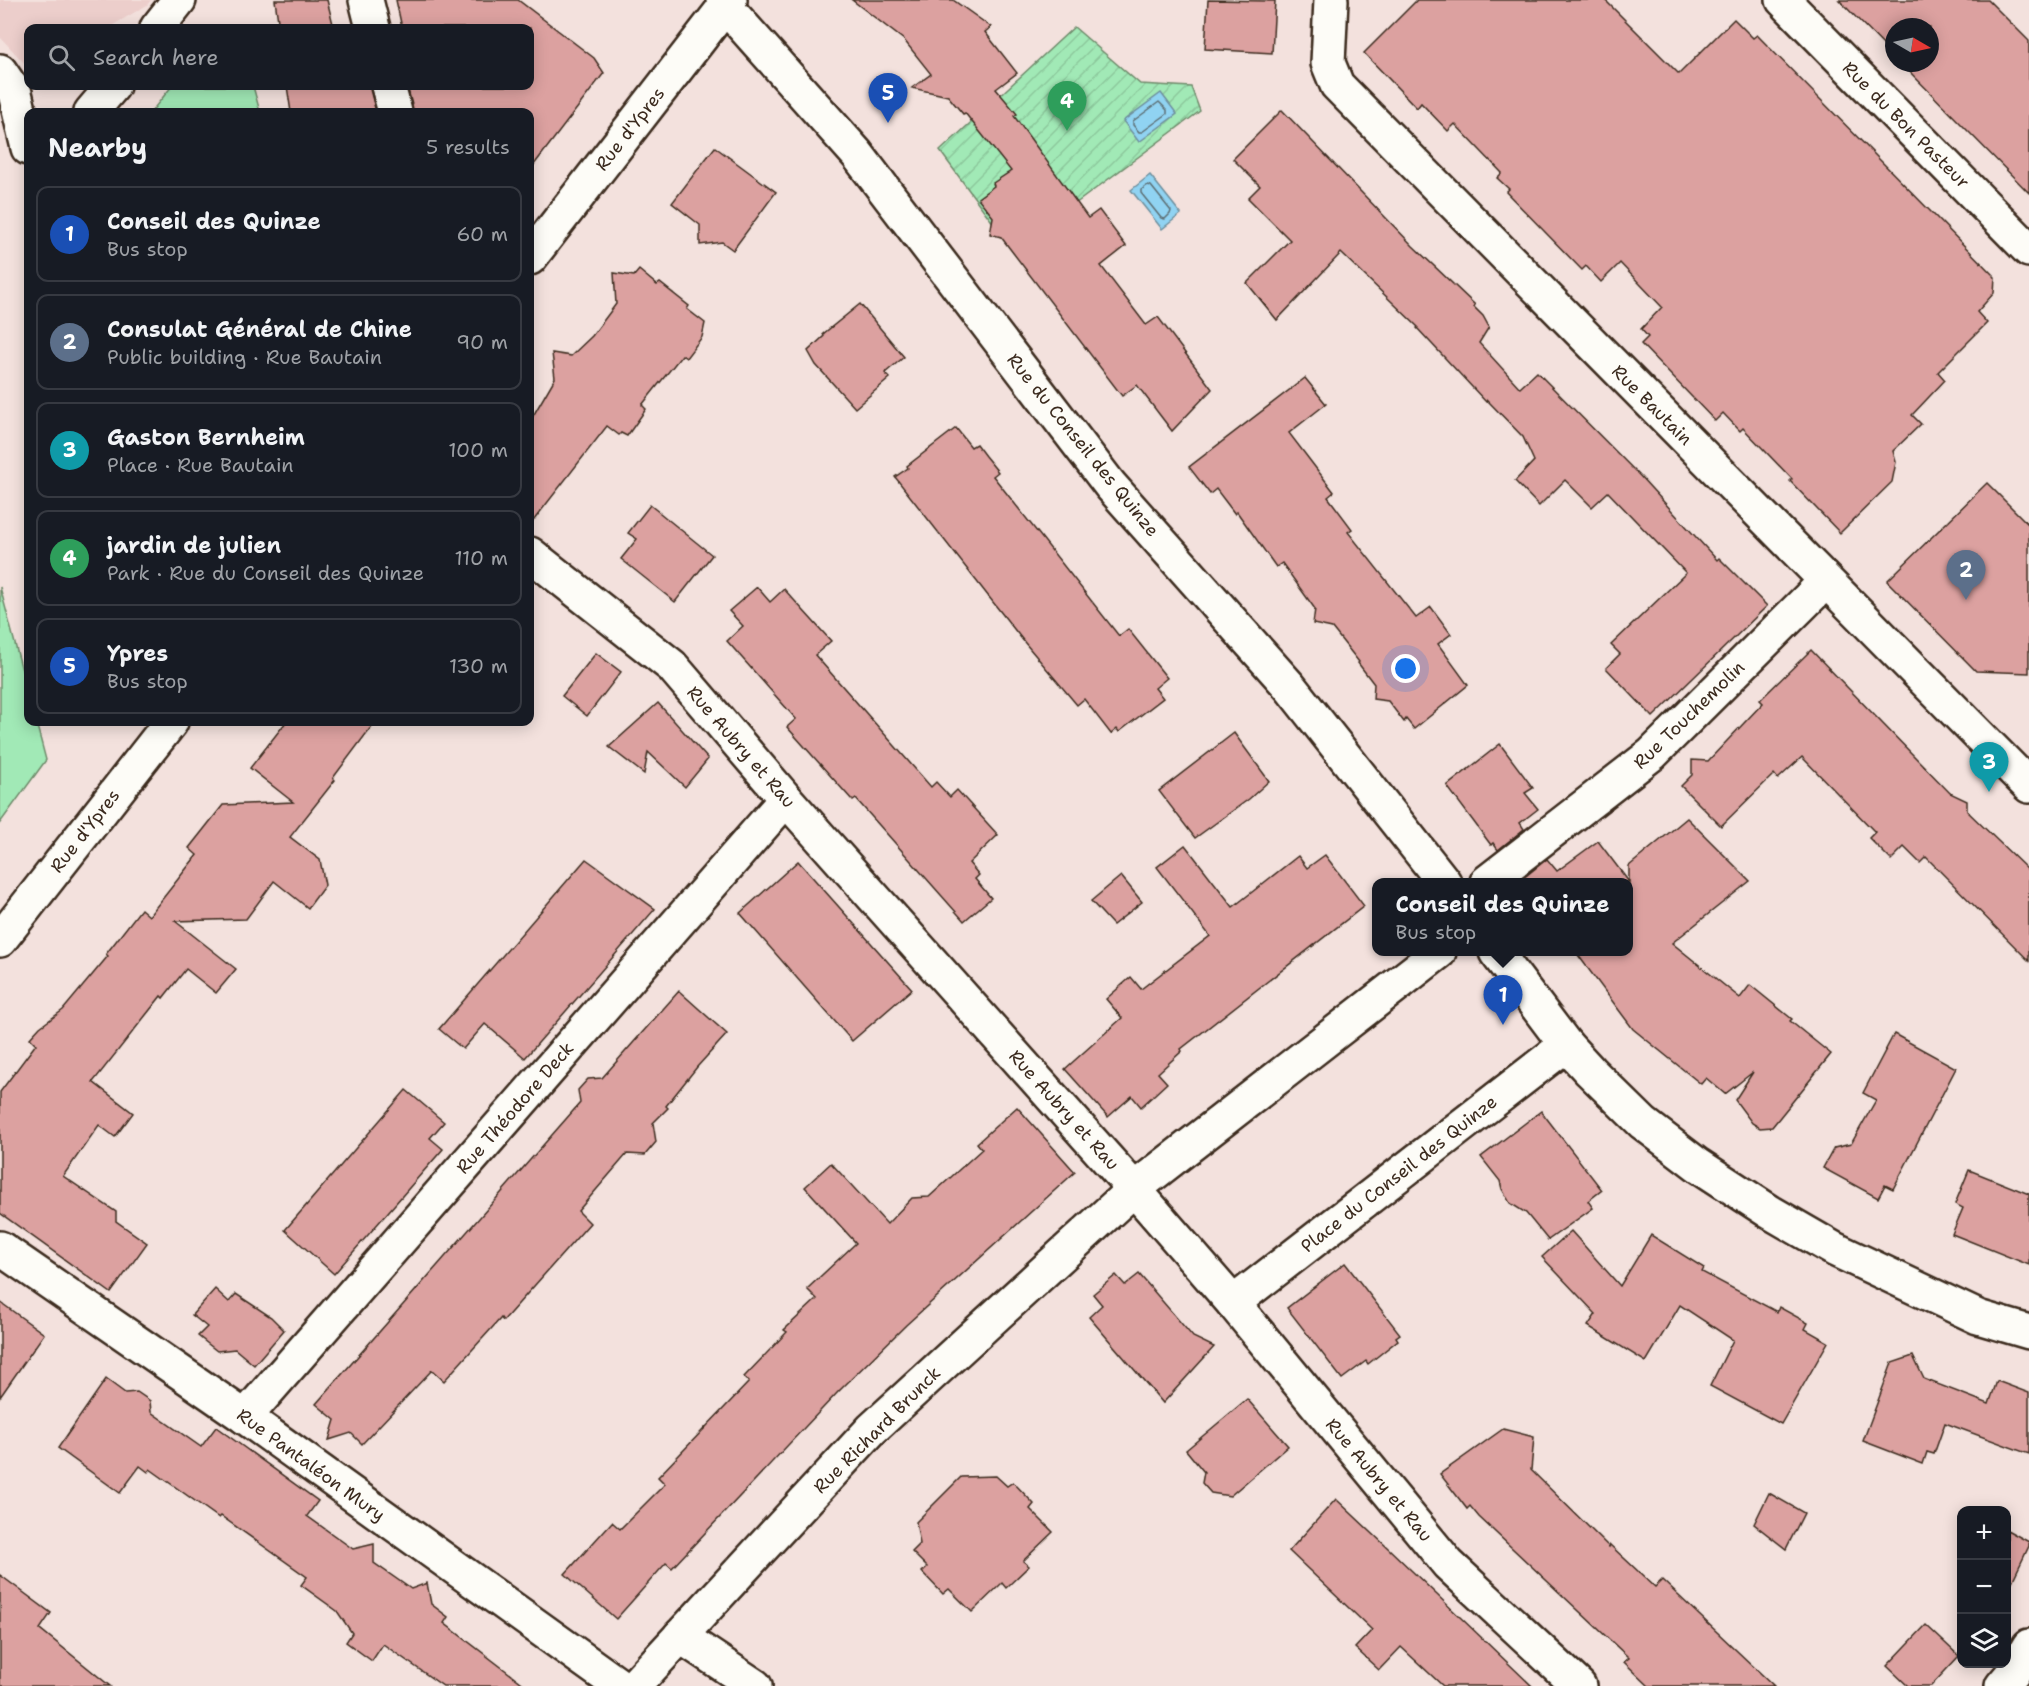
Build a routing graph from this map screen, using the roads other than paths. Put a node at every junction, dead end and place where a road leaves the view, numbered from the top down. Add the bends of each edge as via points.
1 (179, 0) edge
2 (366, 0) edge
3 (1331, 0) edge
4 (1783, 0) edge
5 (722, 2) edge
6 (160, 24) edge
7 (372, 24) edge
8 (0, 71) edge
9 (110, 90) edge
10 (389, 90) edge
11 (94, 108) edge
12 (394, 108) edge
13 (24, 128) edge
14 (2029, 250) edge
15 (534, 253) edge
16 (534, 557) edge
17 (1826, 581) junction
18 (167, 726) edge
19 (2029, 786) edge
20 (786, 799) junction
21 (1441, 878) edge
22 (1492, 878) edge
23 (0, 940) edge
24 (1434, 956) edge
25 (1500, 956) edge
26 (1566, 1045) junction
27 (1134, 1189) junction
28 (0, 1248) edge
29 (1233, 1302) junction
30 (2029, 1332) edge
31 (245, 1417) junction
32 (680, 1636) junction
33 (2029, 1646) edge
34 (620, 1686) edge
35 (634, 1686) edge
36 (755, 1686) edge
37 (1579, 1686) edge
38 (2002, 1686) edge

1 - 6 street
2 - 7 street
3 - 17 street, Rue Bautain via 1328,63 1337,85
4 - 14 street, Rue du Bon Pasteur
5 - 15 street, Rue d'Ypres
5 - 21 street, Rue du Conseil des Quinze via 857,154 1110,485 1290,687
8 - 13 street via 15,93
9 - 11 street
10 - 12 street
16 - 20 street, Rue Aubry et Rau via 672,666
17 - 19 street, Rue Bautain
17 - 22 street, Rue Touchemolin via 1653,754
18 - 23 street, Rue d'Ypres
20 - 27 street, Rue Aubry et Rau
20 - 31 street, Rue Théodore Deck
24 - 27 street
25 - 26 street
26 - 29 street, Place du Conseil des Quinze
26 - 30 street via 1643,1123 1770,1212 1901,1282 1978,1317
27 - 29 street, Rue Aubry et Rau
27 - 32 street, Rue Richard Brunck via 872,1429
28 - 31 street, Rue Pantaléon Mury
29 - 37 street, Rue Aubry et Rau via 1448,1564
31 - 34 street, Rue Pantaléon Mury
32 - 35 street, Rue Richard Brunck
32 - 36 street
33 - 38 street

